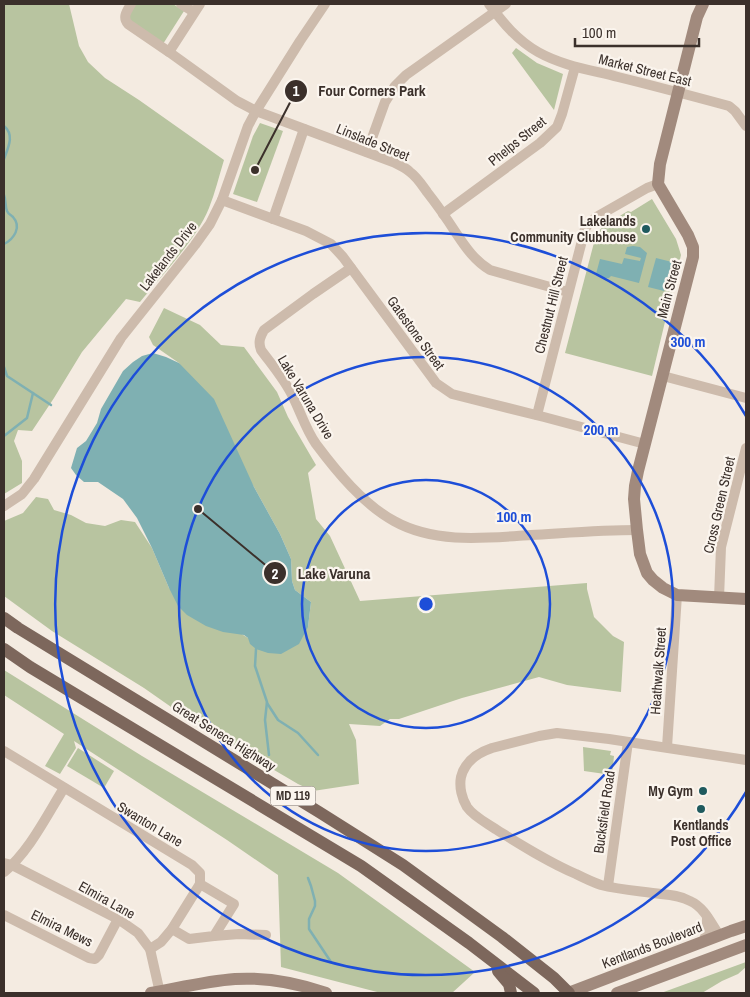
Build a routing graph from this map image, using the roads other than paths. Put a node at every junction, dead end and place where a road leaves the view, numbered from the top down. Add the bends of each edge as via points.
1 (131, 4) edge
2 (181, 4) edge
3 (325, 4) edge
4 (506, 4) edge
5 (703, 4) edge
6 (197, 8) edge
7 (492, 8) edge
8 (169, 52) junction
9 (575, 67) junction
10 (679, 93) junction
11 (256, 111) junction
12 (746, 125) edge
13 (304, 130) junction
14 (367, 152) junction
15 (658, 184) junction
16 (222, 200) junction
17 (444, 214) junction
18 (273, 218) junction
19 (351, 268) junction
20 (568, 292) junction
21 (663, 376) junction
22 (746, 398) edge
23 (537, 415) junction
24 (644, 444) junction
25 (746, 448) edge
26 (4, 506) edge
27 (637, 530) junction
28 (678, 596) junction
29 (719, 598) junction
30 (746, 599) edge
31 (4, 618) edge
32 (4, 649) edge
33 (628, 742) junction
34 (667, 748) junction
35 (4, 751) edge
36 (746, 760) edge
37 (64, 788) junction
38 (8, 864) edge
39 (4, 872) edge
40 (200, 884) junction
41 (608, 886) junction
42 (4, 915) edge
43 (707, 916) junction
44 (118, 919) junction
45 (746, 926) edge
46 (172, 929) junction
47 (266, 935) dead end
48 (719, 935) junction
49 (214, 936) junction
50 (704, 941) junction
51 (469, 943) junction
52 (746, 946) edge
53 (150, 949) junction
54 (157, 993) edge
55 (326, 993) edge
56 (511, 993) edge
57 (534, 993) edge
58 (569, 993) edge
59 (617, 993) edge

1 - 8 street, Linslade Street via 125,16 128,24
2 - 6 street
3 - 11 street, Lakelands Drive
4 - 7 street
5 - 10 street
6 - 8 street
7 - 9 street, Market Street East via 526,44
7 - 14 street via 396,86 385,102
8 - 11 street, Linslade Street via 237,102
9 - 10 street, Market Street East
9 - 17 street, Phelps Street via 562,114 550,135
10 - 12 street, Market Street East via 729,106
10 - 15 street via 660,164
11 - 13 street, Linslade Street
11 - 16 street, Lakelands Drive
13 - 14 street, Linslade Street
13 - 18 street
14 - 17 street, Linslade Street via 409,171
15 - 20 street, Chestnut Hill Street via 589,223 582,237
15 - 21 street, Main Street via 693,247
16 - 18 street, Gatestone Street
16 - 26 street, Lakelands Drive via 204,233 121,338 34,479 22,494
17 - 20 street, Linslade Street via 482,266
18 - 19 street, Gatestone Street via 331,244
19 - 23 street, Gatestone Street via 440,386 452,394
19 - 27 street, Lake Varuna Drive via 264,330 260,346 293,396 316,444 365,499 403,525 459,538
20 - 23 street, Chestnut Hill Street
21 - 22 street
21 - 24 street, Main Street
23 - 24 street, Gatestone Street
24 - 27 street, Main Street via 635,486
25 - 29 street, Cross Green Street via 722,547
27 - 28 street, Main Street via 640,554 647,573 663,588
28 - 29 street, Main Street
28 - 34 street, Heathwalk Street
29 - 30 street, Main Street
31 - 58 main road, Great Seneca Highway / MD 119 via 403,865 502,937
32 - 51 main road, MD 119 via 361,866
33 - 34 street
33 - 41 street, Bucksfield Road
33 - 41 street via 560,733 492,748 470,760 460,785 468,808 476,815 545,859
34 - 36 street
35 - 37 street, Swanton Lane
37 - 38 street via 26,848
37 - 40 street, Swanton Lane via 192,865 200,873
38 - 39 street
38 - 44 street, Elmira Lane
40 - 46 street
40 - 49 street via 234,904
41 - 43 street via 682,898 696,904
42 - 44 street, Elmira Mews via 89,958 99,955
43 - 48 street
43 - 50 street
44 - 53 street, Elmira Lane via 138,933
45 - 48 street, Kentlands Boulevard
46 - 49 street via 189,939
46 - 53 street
47 - 49 street
48 - 50 street, Kentlands Boulevard
50 - 58 street, Kentlands Boulevard
51 - 56 main road via 509,984
51 - 57 main road, MD 119
52 - 59 street
53 - 54 street, Elmira Lane
54 - 55 street via 217,981 251,979 274,980

